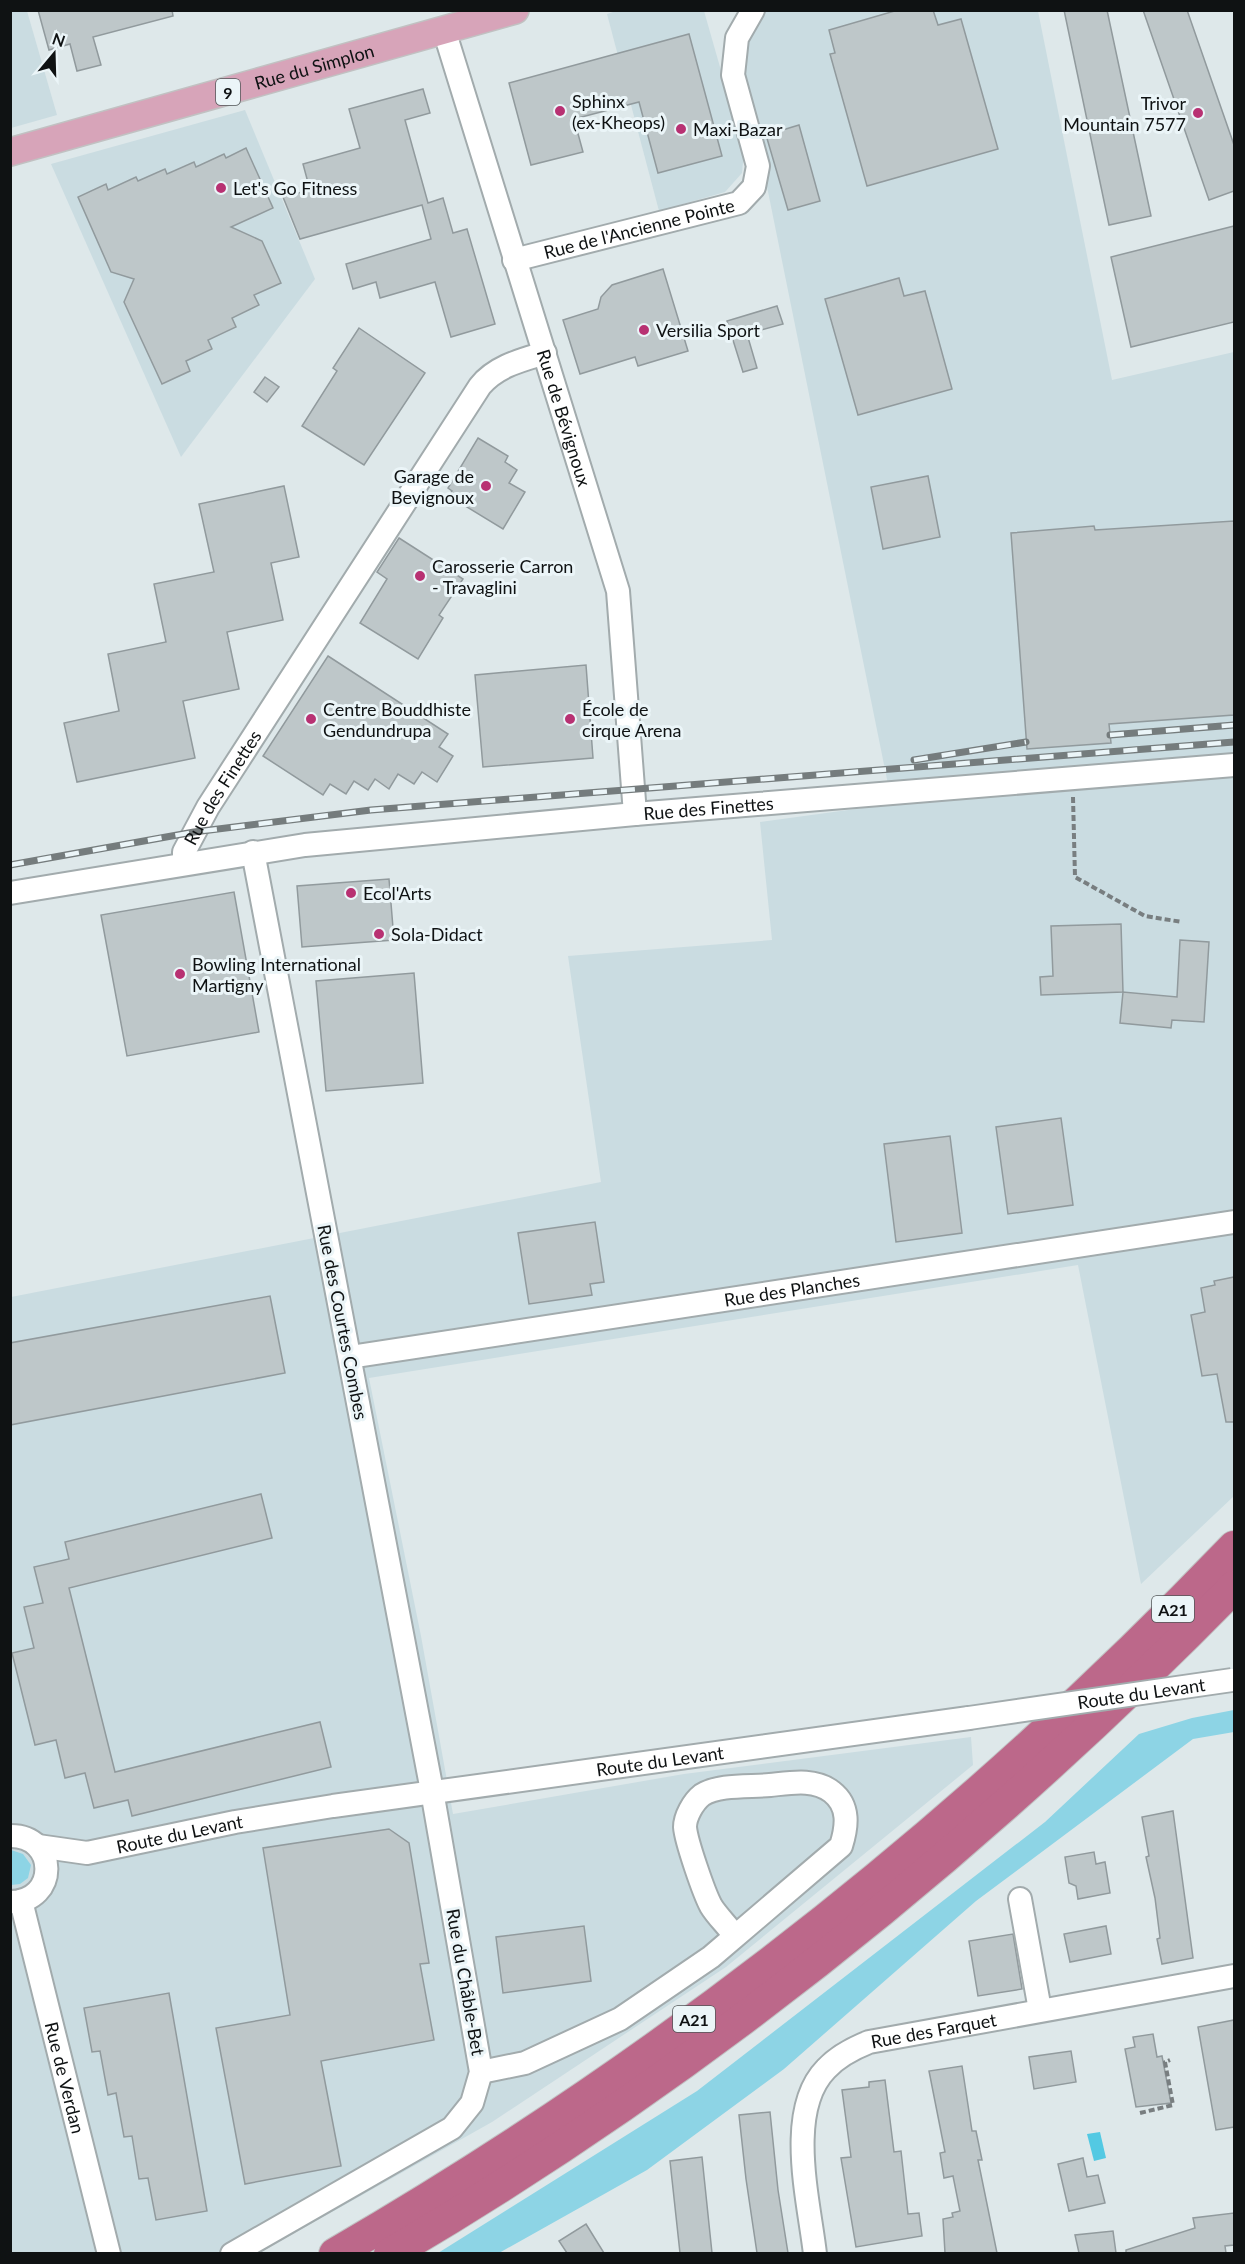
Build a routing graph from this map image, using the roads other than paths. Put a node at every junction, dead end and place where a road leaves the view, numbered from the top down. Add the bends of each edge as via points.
1 (515, 10) edge
2 (753, 10) edge
3 (444, 30) junction
4 (10, 152) edge
5 (514, 260) junction
6 (545, 353) junction
7 (1234, 765) edge
8 (635, 814) junction
9 (253, 852) junction
10 (184, 863) junction
11 (10, 892) edge
12 (1234, 1222) edge
13 (350, 1357) junction
14 (1234, 1547) edge
15 (1234, 1587) edge
16 (1233, 1680) edge
17 (432, 1791) junction
18 (10, 1836) edge
19 (38, 1846) junction
20 (87, 1853) junction
21 (45, 1879) junction
22 (1020, 1899) dead end
23 (16, 1901) edge
24 (734, 1935) junction
25 (1234, 1976) edge
26 (1041, 2010) junction
27 (481, 2072) junction
28 (110, 2253) edge
29 (232, 2253) edge
30 (335, 2253) edge
31 (390, 2253) edge
32 (815, 2253) edge

1 - 3 main road, Rue du Simplon / 9
2 - 5 street, Rue de l'Ancienne Pointe via 737,39 733,75 758,166 754,187 747,195 739,203
3 - 4 main road, Rue du Simplon / 9
3 - 5 street, Rue de Bévignoux
5 - 6 street, Rue de Bévignoux
6 - 8 street, Rue de Bévignoux via 618,591
6 - 10 street, Rue des Finettes via 501,369 480,386 208,807 184,852
7 - 8 street, Rue des Finettes
8 - 9 street, Rue des Finettes
9 - 10 street, Rue des Finettes
9 - 13 street, Rue des Courtes Combes
10 - 11 street, Rue des Finettes
12 - 13 street, Rue des Planches
13 - 17 street, Rue des Courtes Combes
14 - 30 highway, A21 via 1027,1749 825,1920 580,2099
15 - 31 highway, A21 via 1068,1749 847,1938 580,2133
16 - 17 street, Route du Levant, bridge
17 - 20 street, Route du Levant via 235,1822
17 - 27 street, Rue du Châble-Bet
18 - 19 street, Route du Levant via 26,1838
19 - 20 street, Route du Levant
19 - 21 street via 46,1863
20 - 21 street, Route du Levant
21 - 23 street, Route du Levant via 36,1893
22 - 26 street
23 - 28 street, Rue de Verdan
24 - 24 street via 841,1846 847,1826 845,1809 833,1792 818,1784 799,1782 722,1789 702,1795 690,1810 685,1827 696,1865 711,1905
24 - 27 street via 711,1957 620,2019 525,2062
25 - 26 street, Rue des Farquet
26 - 32 street, Rue des Farquet via 869,2042 826,2068 809,2095 803,2128
27 - 29 street, Rue du Châble-Bet via 472,2103 452,2128

